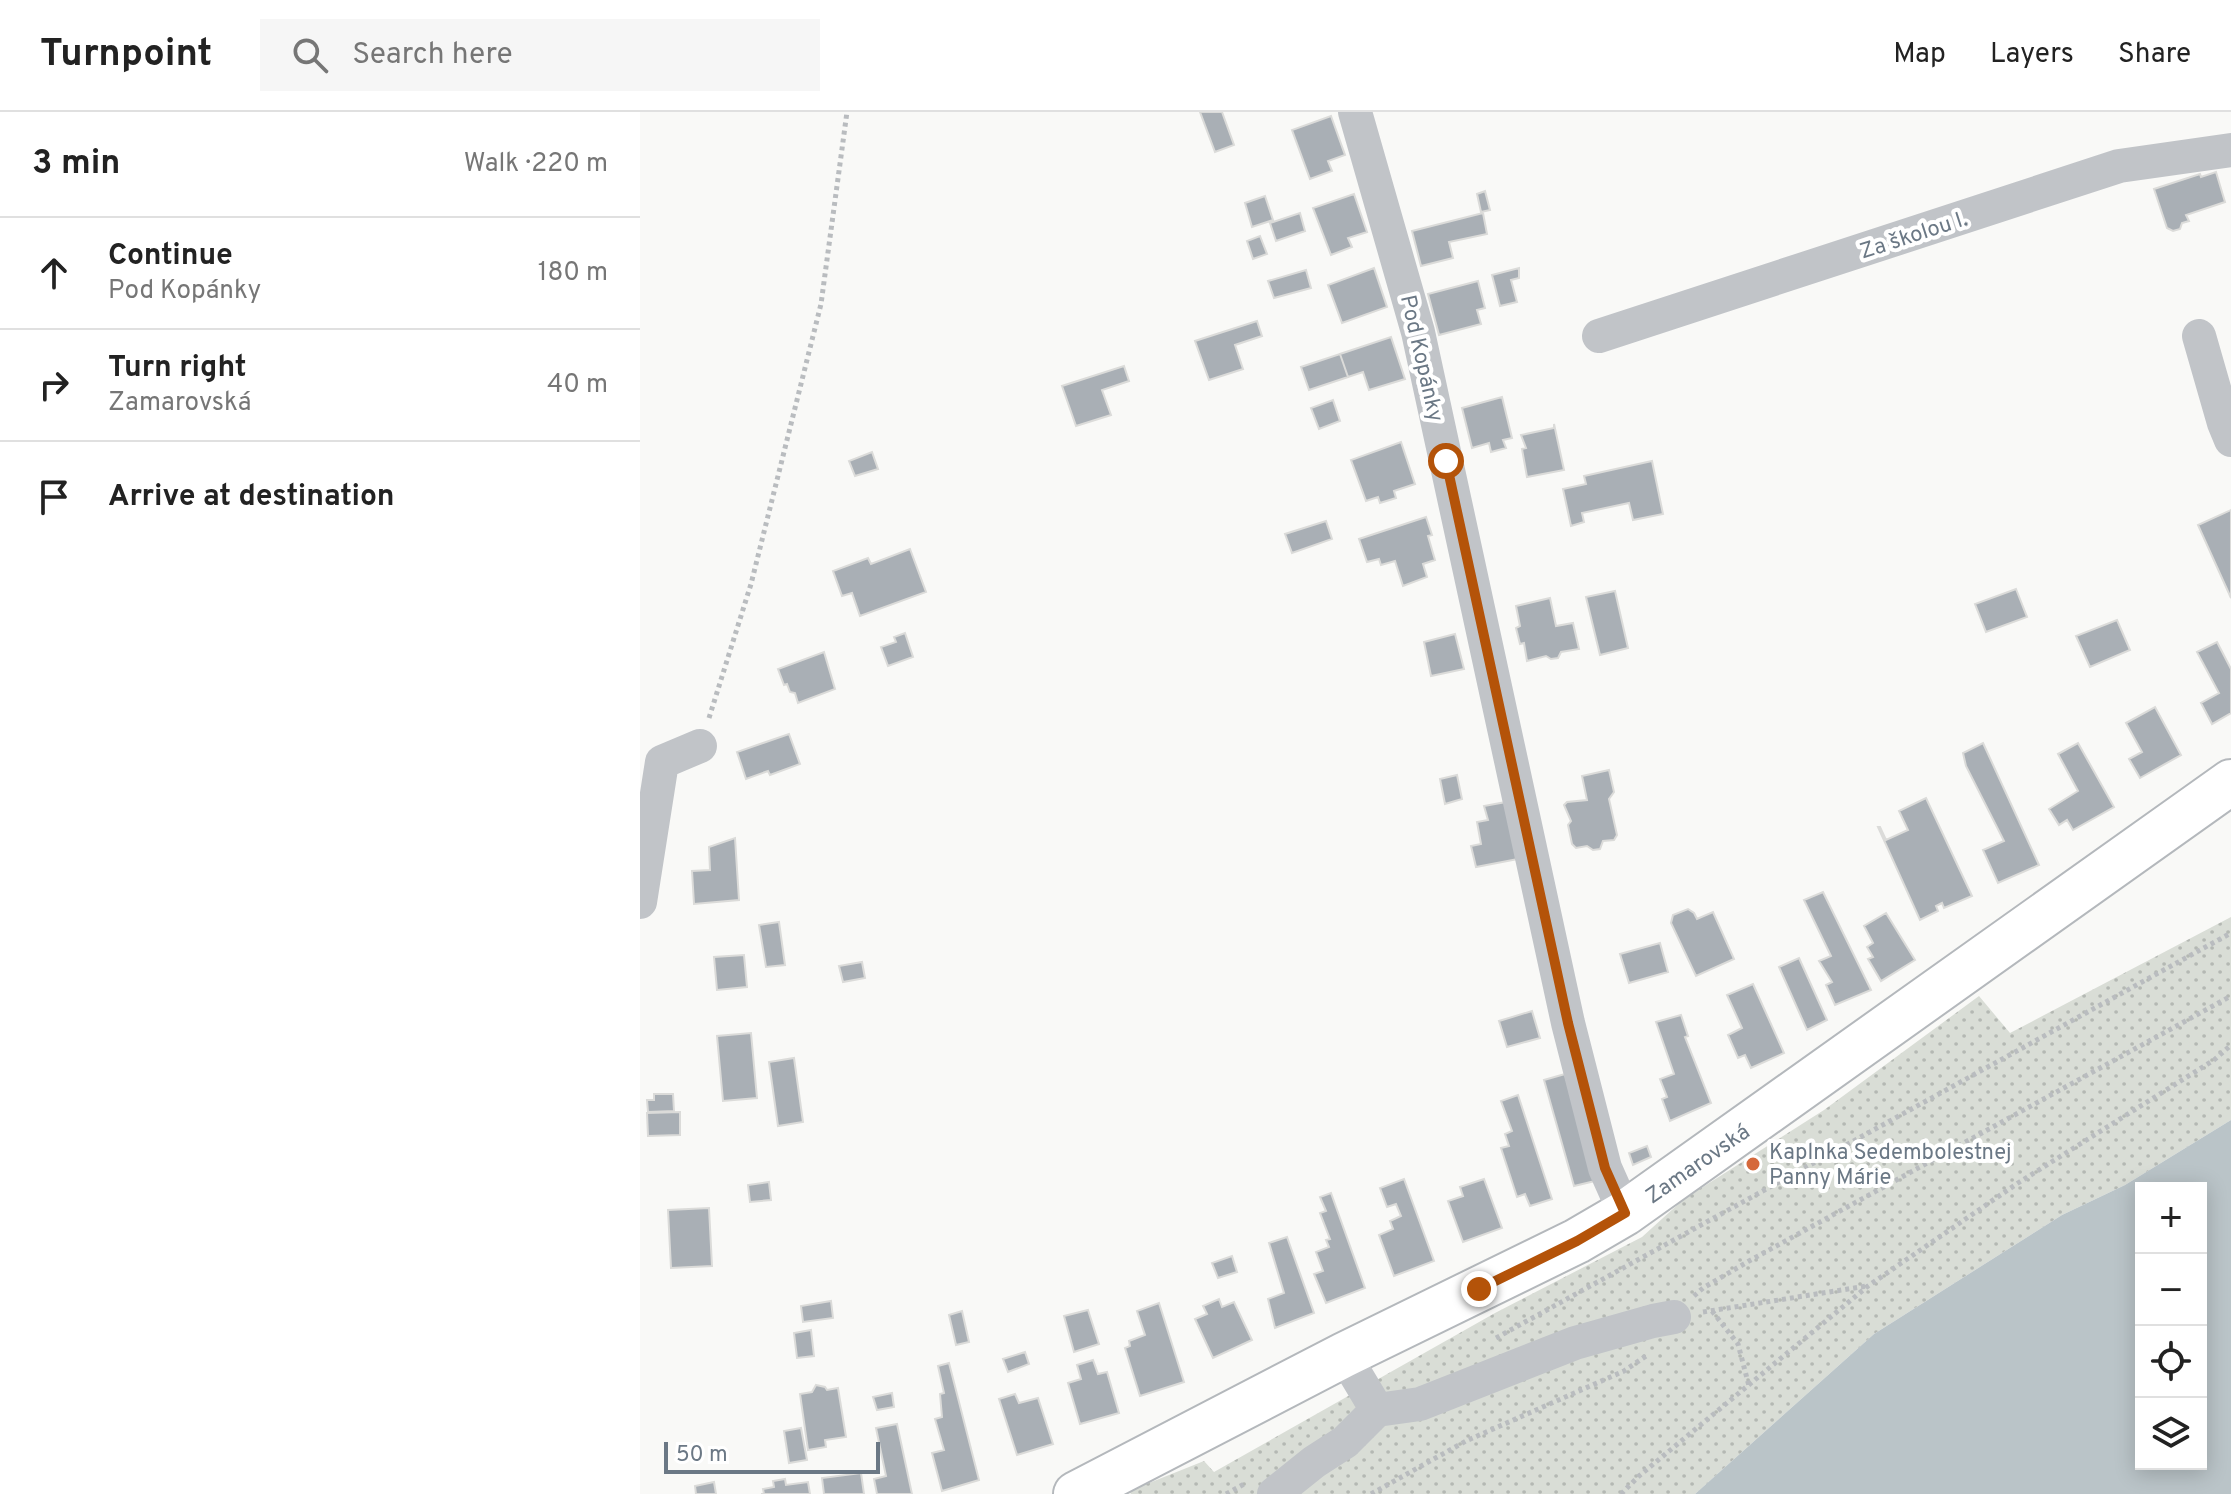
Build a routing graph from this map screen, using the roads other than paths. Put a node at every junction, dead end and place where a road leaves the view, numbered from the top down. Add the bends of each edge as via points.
1 (1355, 112) edge
2 (2231, 150) edge
3 (1599, 336) dead end
4 (2199, 336) dead end
5 (2231, 440) edge
6 (700, 746) road end
7 (2231, 782) edge
8 (640, 902) edge
9 (1625, 1213) junction
10 (1674, 1317) road end
11 (1344, 1355) junction
12 (1374, 1404) junction
13 (1076, 1494) edge
14 (1274, 1494) edge

1 - 9 street, Pod Kopánky via 1418,332 1568,1023 1605,1168
2 - 3 street, Za školou I. via 2119,166
4 - 5 street
6 - 8 street via 662,762
7 - 9 main road, Zamarovská
9 - 11 main road, Zamarovská
10 - 12 street via 1575,1343 1420,1404
11 - 12 street
11 - 13 main road, Zamarovská
12 - 14 street via 1345,1442

